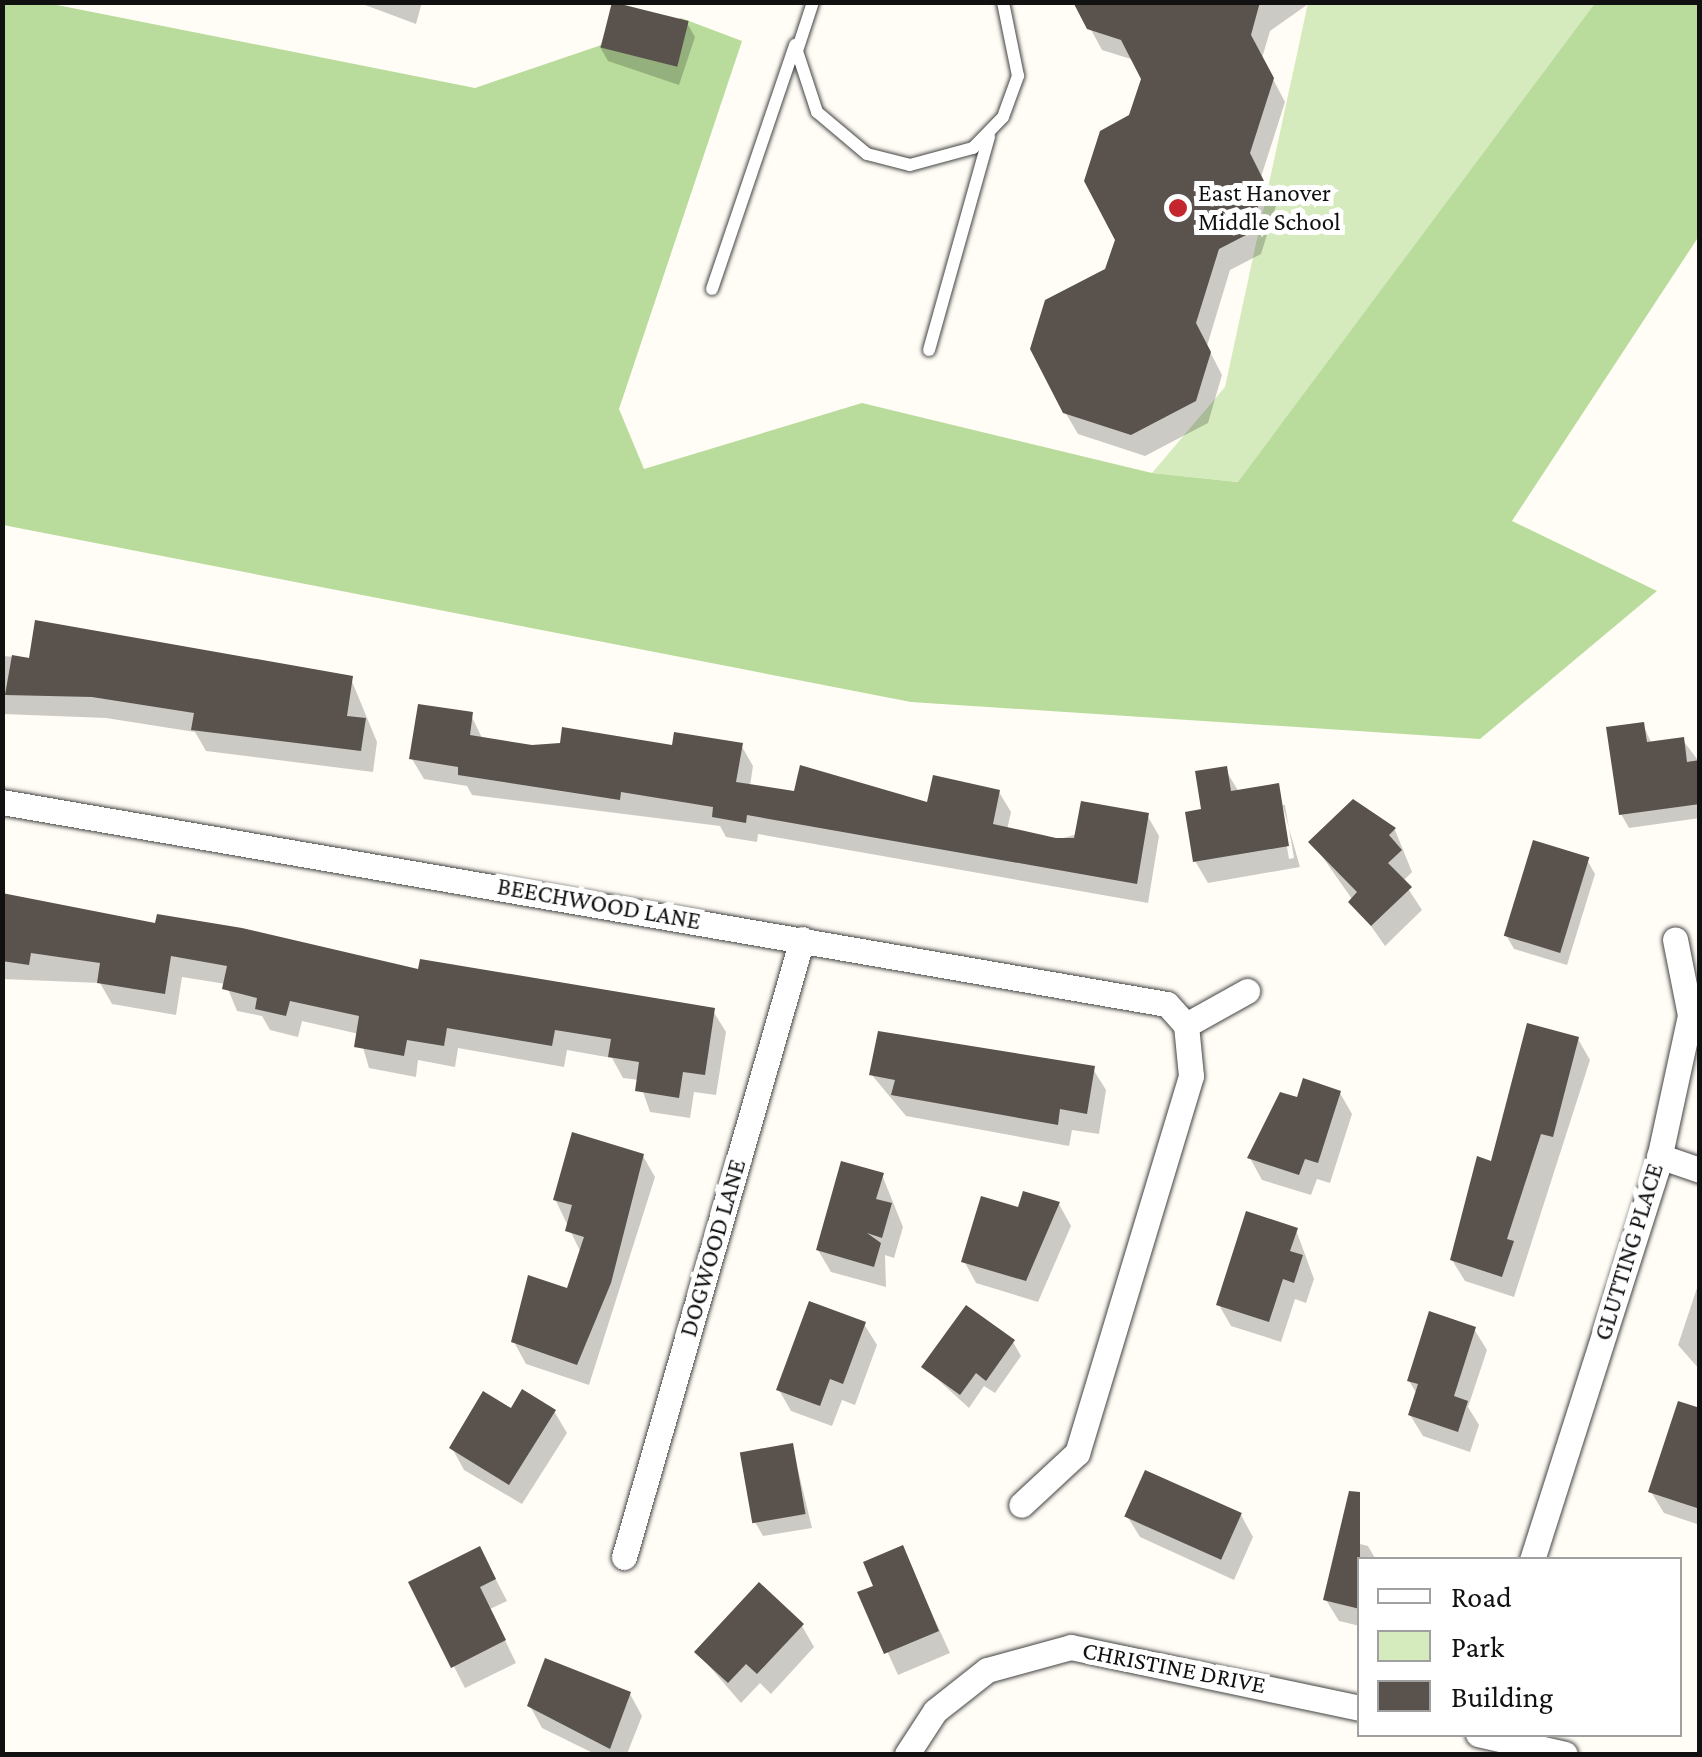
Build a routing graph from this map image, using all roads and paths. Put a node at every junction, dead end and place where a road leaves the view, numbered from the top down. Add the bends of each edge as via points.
1 (813, 2) edge
2 (1003, 2) edge
3 (800, 28) junction
4 (990, 134) junction
5 (712, 289) dead end
6 (928, 350) dead end
7 (2, 802) edge
8 (802, 939) junction
9 (1675, 939) dead end
10 (1247, 991) dead end
11 (1186, 1025) junction
12 (1659, 1156) junction
13 (1700, 1170) edge
14 (1021, 1505) dead end
15 (624, 1557) dead end
16 (1533, 1557) edge
17 (1357, 1707) edge
18 (1491, 1737) edge
19 (908, 1754) edge
20 (1565, 1754) edge

1 - 3 lane
2 - 4 lane via 1018,76
3 - 4 lane via 806,93 858,149 932,164
3 - 5 lane
4 - 6 lane
7 - 8 street, BEECHWOOD LANE
8 - 11 street, BEECHWOOD LANE via 1145,996
8 - 15 street, DOGWOOD LANE
9 - 12 street, GLUTTING PLACE via 1690,1014
10 - 11 street
11 - 14 street via 1191,1076 1076,1453
12 - 13 street
12 - 16 street, GLUTTING PLACE
17 - 19 street, CHRISTINE DRIVE via 1071,1648 987,1670 935,1711
18 - 20 street

